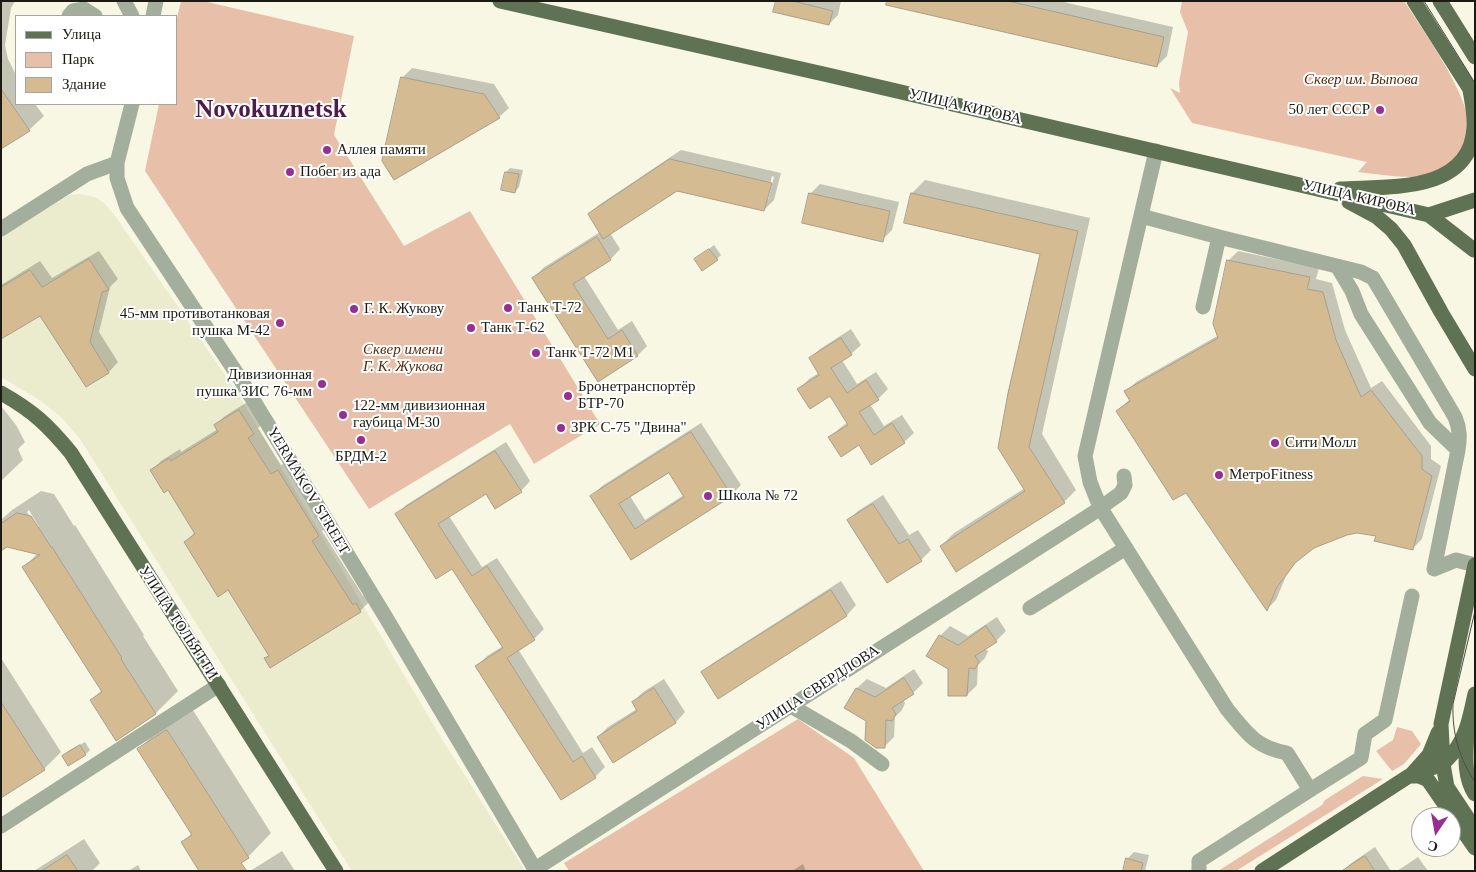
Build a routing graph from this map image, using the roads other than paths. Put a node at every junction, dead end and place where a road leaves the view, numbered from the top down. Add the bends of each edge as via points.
1 (124, 1) edge
2 (156, 1) edge
3 (500, 1) edge
4 (1414, 1) edge
5 (1440, 1) edge
6 (70, 15) edge
7 (93, 15) edge
8 (131, 15) edge
9 (153, 15) edge
10 (1475, 57) edge
11 (1473, 94) edge
12 (132, 105) edge
13 (1156, 151) junction
14 (117, 162) junction
15 (1323, 190) junction
16 (1475, 200) edge
17 (1429, 215) junction
18 (1141, 216) junction
19 (1, 228) edge
20 (1219, 237) junction
21 (1474, 247) edge
22 (1337, 266) junction
23 (1203, 307) dead end
24 (1475, 369) edge
25 (1, 393) edge
26 (1458, 450) junction
27 (1124, 476) dead end
28 (1100, 508) junction
29 (1126, 548) junction
30 (1475, 565) edge
31 (1412, 596) dead end
32 (1030, 608) dead end
33 (219, 685) junction
34 (1475, 694) edge
35 (791, 706) junction
36 (1441, 724) junction
37 (1468, 725) junction
38 (882, 764) dead end
39 (1442, 764) junction
40 (1409, 776) junction
41 (1472, 789) edge
42 (1310, 790) junction
43 (1, 826) edge
44 (1475, 828) edge
45 (1475, 848) edge
46 (535, 870) edge
47 (336, 871) edge
48 (1199, 871) edge
49 (1262, 871) edge

1 - 8 street
2 - 9 street
3 - 13 main road, УЛИЦА КИРОВА
4 - 11 main road
5 - 10 main road
6 - 7 street via 84,9
11 - 15 main road via 1471,145 1458,166 1448,174 1419,184
12 - 14 street, YERMAKOV STREET
13 - 15 main road, УЛИЦА КИРОВА
13 - 18 street
14 - 19 street via 88,174
14 - 46 street, YERMAKOV STREET via 117,178 127,208 239,377
15 - 17 main road, УЛИЦА КИРОВА
15 - 24 main road via 1364,209 1391,229 1404,245
16 - 17 main road, УЛИЦА КИРОВА
17 - 21 main road, УЛИЦА КИРОВА
18 - 20 street
18 - 28 street via 1085,456
20 - 22 street
20 - 23 street
22 - 26 street via 1361,314 1430,423
22 - 26 street via 1373,278 1455,417 1460,435
25 - 33 main road, УЛИЦА ТОЛЬЯТТИ via 36,415 71,453
26 - 30 street via 1434,569 1456,560
27 - 28 street, УЛИЦА СВЕРДЛОВА via 1124,490
28 - 29 street
28 - 35 street, УЛИЦА СВЕРДЛОВА
29 - 32 street
29 - 42 street via 1227,709 1250,738 1272,750 1287,753
30 - 36 main road
31 - 42 street via 1385,720 1365,734 1361,758
33 - 43 street
33 - 47 main road, УЛИЦА ТОЛЬЯТТИ
34 - 37 main road
35 - 38 street via 851,741
35 - 46 street, УЛИЦА СВЕРДЛОВА
36 - 39 main road
36 - 40 main road via 1429,755
37 - 39 main road via 1458,746
37 - 41 main road via 1466,758
39 - 40 main road
39 - 41 main road
39 - 44 main road via 1448,787
40 - 45 main road via 1428,780
40 - 49 main road
42 - 48 street via 1199,861

